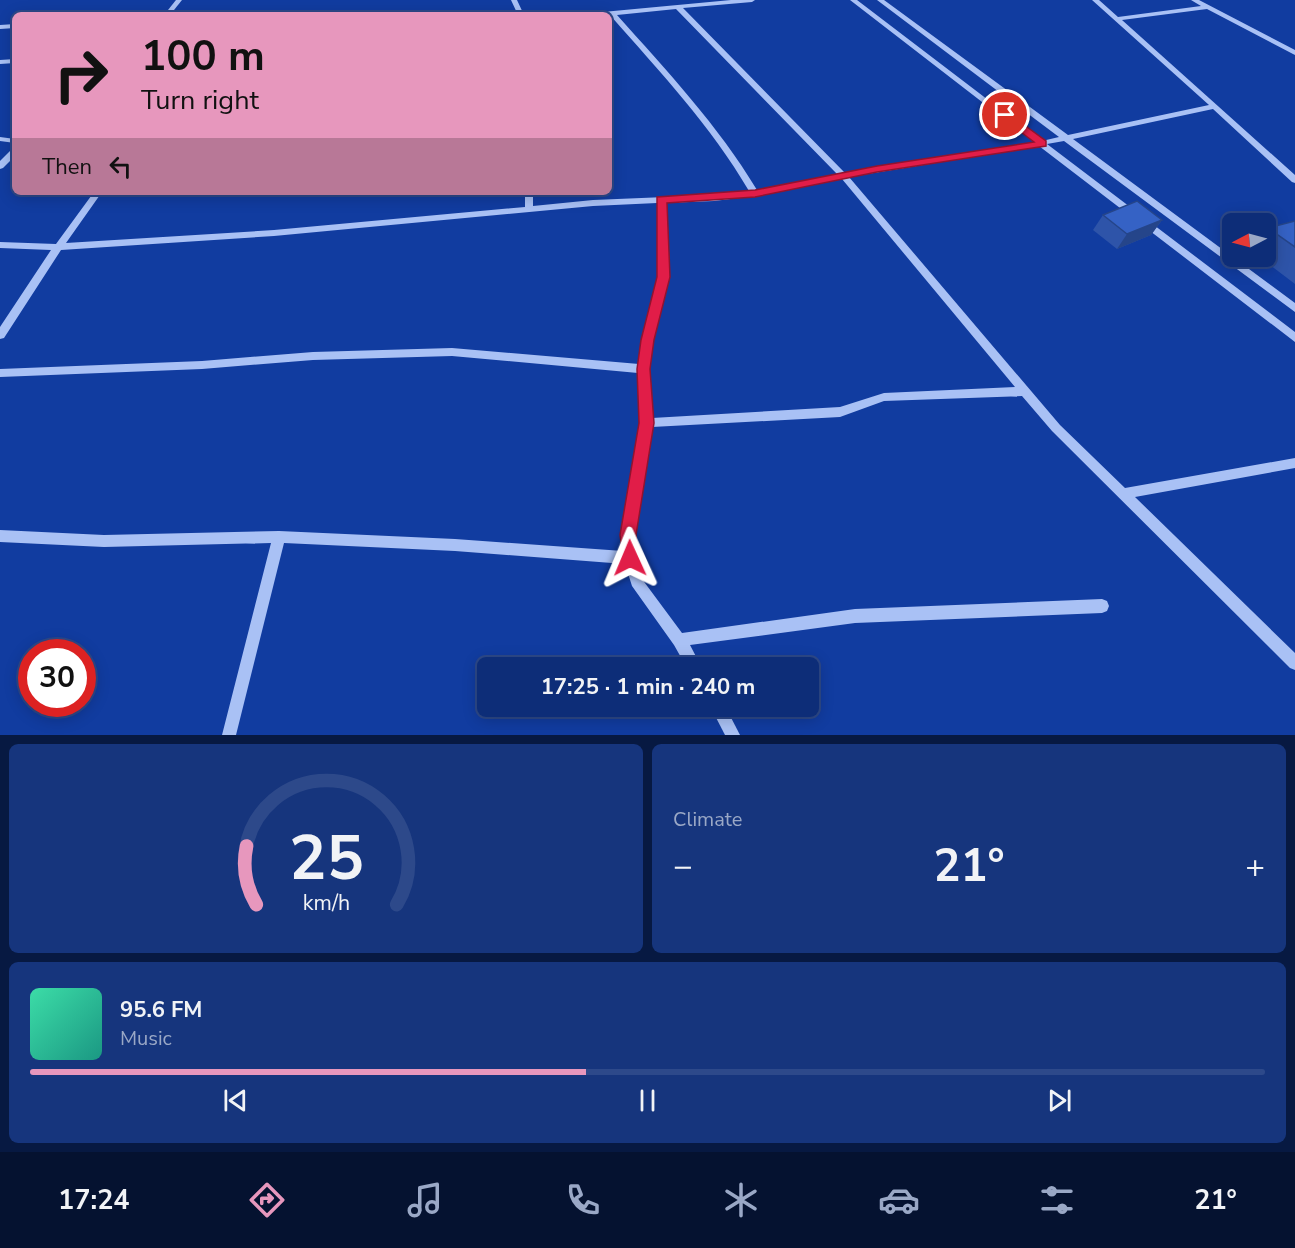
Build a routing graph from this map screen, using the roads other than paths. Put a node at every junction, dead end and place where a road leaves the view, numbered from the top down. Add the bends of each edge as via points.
1 (179, 0) edge
2 (752, 0) edge
3 (853, 0) edge
4 (880, 0) edge
5 (1095, 0) edge
6 (1194, 0) edge
7 (677, 6) junction
8 (1209, 8) junction
9 (169, 12) edge
10 (612, 13) joint
11 (1117, 19) junction
12 (1295, 53) edge
13 (1215, 106) junction
14 (1066, 139) junction
15 (1043, 144) junction
16 (12, 154) edge
17 (0, 166) edge
18 (843, 175) junction
19 (1295, 180) edge
20 (755, 193) junction
21 (96, 195) edge
22 (529, 195) edge
23 (661, 200) junction
24 (530, 208) junction
25 (0, 245) edge
26 (58, 247) junction
27 (1295, 308) edge
28 (0, 335) edge
29 (1295, 338) edge
30 (644, 369) junction
31 (0, 374) edge
32 (1025, 391) junction
33 (647, 423) junction
34 (1295, 463) edge
35 (1124, 494) junction
36 (0, 536) edge
37 (279, 537) junction
38 (630, 558) junction
39 (1102, 606) dead end
40 (679, 640) junction
41 (689, 657) edge
42 (1295, 663) edge
43 (723, 717) edge
44 (229, 735) edge
45 (733, 735) edge

1 - 9 street
2 - 7 street
3 - 15 street
4 - 14 street
5 - 11 street
6 - 8 street
7 - 10 street
7 - 18 street
8 - 11 street
8 - 12 street
10 - 20 street via 693,105
11 - 13 street
13 - 14 street
13 - 19 street
14 - 15 street
14 - 27 street
15 - 18 street
15 - 29 street
16 - 17 street
18 - 20 street
18 - 32 street
20 - 23 street
21 - 26 street
22 - 24 street
23 - 24 street
23 - 30 street via 663,277
24 - 26 street via 274,233
25 - 26 street
26 - 28 street
30 - 31 street via 452,351
30 - 33 street
32 - 33 street via 884,397 840,412
32 - 35 street via 1056,428
33 - 38 street via 628,535
34 - 35 street
35 - 42 street
36 - 37 street via 104,541
37 - 38 street
37 - 44 street
38 - 40 street via 637,582
39 - 40 street via 855,616
40 - 41 street
43 - 45 street

